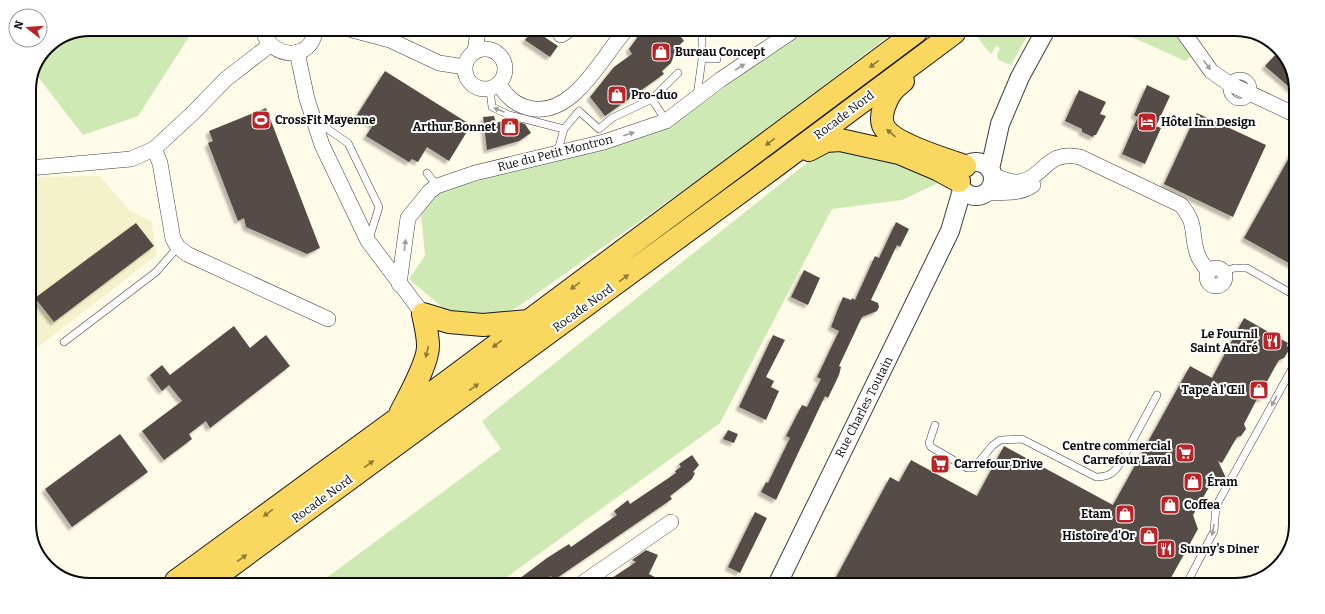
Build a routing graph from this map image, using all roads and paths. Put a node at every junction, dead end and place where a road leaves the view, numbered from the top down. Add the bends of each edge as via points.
1 (265, 36) edge
2 (313, 36) edge
3 (375, 36) edge
4 (477, 36) edge
5 (621, 36) edge
6 (702, 36) edge
7 (785, 36) edge
8 (910, 36) edge
9 (950, 36) edge
10 (951, 36) edge
11 (1042, 36) edge
12 (1186, 36) edge
13 (270, 45) junction
14 (296, 52) junction
15 (475, 52) junction
16 (702, 59) junction
17 (717, 59) dead end
18 (464, 67) junction
19 (678, 73) dead end
20 (495, 87) junction
21 (652, 99) junction
22 (697, 99) junction
23 (1289, 112) edge
24 (313, 119) junction
25 (666, 121) junction
26 (1000, 124) junction
27 (564, 129) junction
28 (154, 149) junction
29 (557, 154) junction
30 (1047, 164) junction
31 (777, 165) junction
32 (36, 167) edge
33 (991, 172) junction
34 (427, 173) dead end
35 (964, 175) junction
36 (438, 186) junction
37 (982, 195) junction
38 (950, 231) junction
39 (368, 241) junction
40 (178, 247) junction
41 (1216, 272) joint
42 (399, 284) junction
43 (1289, 292) edge
44 (423, 314) junction
45 (328, 319) dead end
46 (528, 320) junction
47 (64, 342) dead end
48 (1289, 374) edge
49 (1157, 396) dead end
50 (396, 420) junction
51 (935, 425) dead end
52 (672, 522) dead end
53 (180, 578) edge
54 (214, 578) edge
55 (590, 578) edge
56 (780, 578) edge
57 (1190, 578) edge

1 - 13 street
2 - 14 street via 305,48
3 - 18 street via 390,40 439,63
4 - 15 street
5 - 20 street via 588,78 561,105 546,110 519,105
6 - 16 lane
22 -> 7 street, Rue du Petit Montron
8 -> 46 main road, Rocade Nord
9 - 31 main road, Rocade Nord
35 -> 10 main road via 945,159 890,135 883,126 882,115 890,92 930,60
11 - 26 street, Rue Charles Toutain via 1020,77
12 -> 23 street via 1211,71 1228,83
13 - 14 street via 282,52
13 - 28 street via 226,79
14 - 24 street
15 - 18 street
15 - 20 street via 488,49 499,55 505,66 505,73
16 - 17 lane
16 - 22 lane
18 - 20 street via 472,85 484,90
19 - 21 lane
27 -> 20 lane via 492,108
21 - 25 lane
21 - 27 lane via 612,118 599,130 579,111
22 - 25 street, Rue du Petit Montron
24 - 39 street via 322,145
24 - 39 lane via 348,143 379,207
29 -> 25 street, Rue du Petit Montron via 604,142
26 - 33 street, Rue Charles Toutain
26 - 35 street, Rue Charles Toutain
27 - 29 lane
28 - 32 street via 131,159
28 - 40 street via 160,163 173,239
29 - 36 street, Rue du Petit Montron via 475,173
30 - 33 street via 1029,178 1019,182
30 - 37 street via 1032,186 1022,191
30 - 41 street via 1062,156 1080,157 1181,205 1190,215 1194,227 1197,254
31 - 35 main road via 826,141 840,140 899,153 939,170
54 -> 31 main road, Rocade Nord
33 - 35 street via 982,163
33 - 37 street, Rue Charles Toutain via 992,185
34 - 36 lane
35 - 37 street via 970,195
35 - 38 street, Rue Charles Toutain
42 -> 36 street, Rue du Petit Montron via 408,218 430,191
37 - 38 street, Rue Charles Toutain
38 - 56 street, Rue Charles Toutain
39 - 42 street
40 - 45 street via 211,266
40 - 47 lane via 156,272
41 - 43 lane via 1247,268
42 - 44 street
44 - 46 main road via 449,322 483,325
44 -> 50 main road via 428,346 426,356 412,392
46 -> 50 main road, Rocade Nord
48 -> 57 lane via 1216,506 1214,531
49 - 51 lane via 1121,462 1114,472 1105,477 1096,477 1022,439 1000,440 974,468 966,468 931,447 929,442
50 -> 53 main road, Rocade Nord
52 - 55 street

